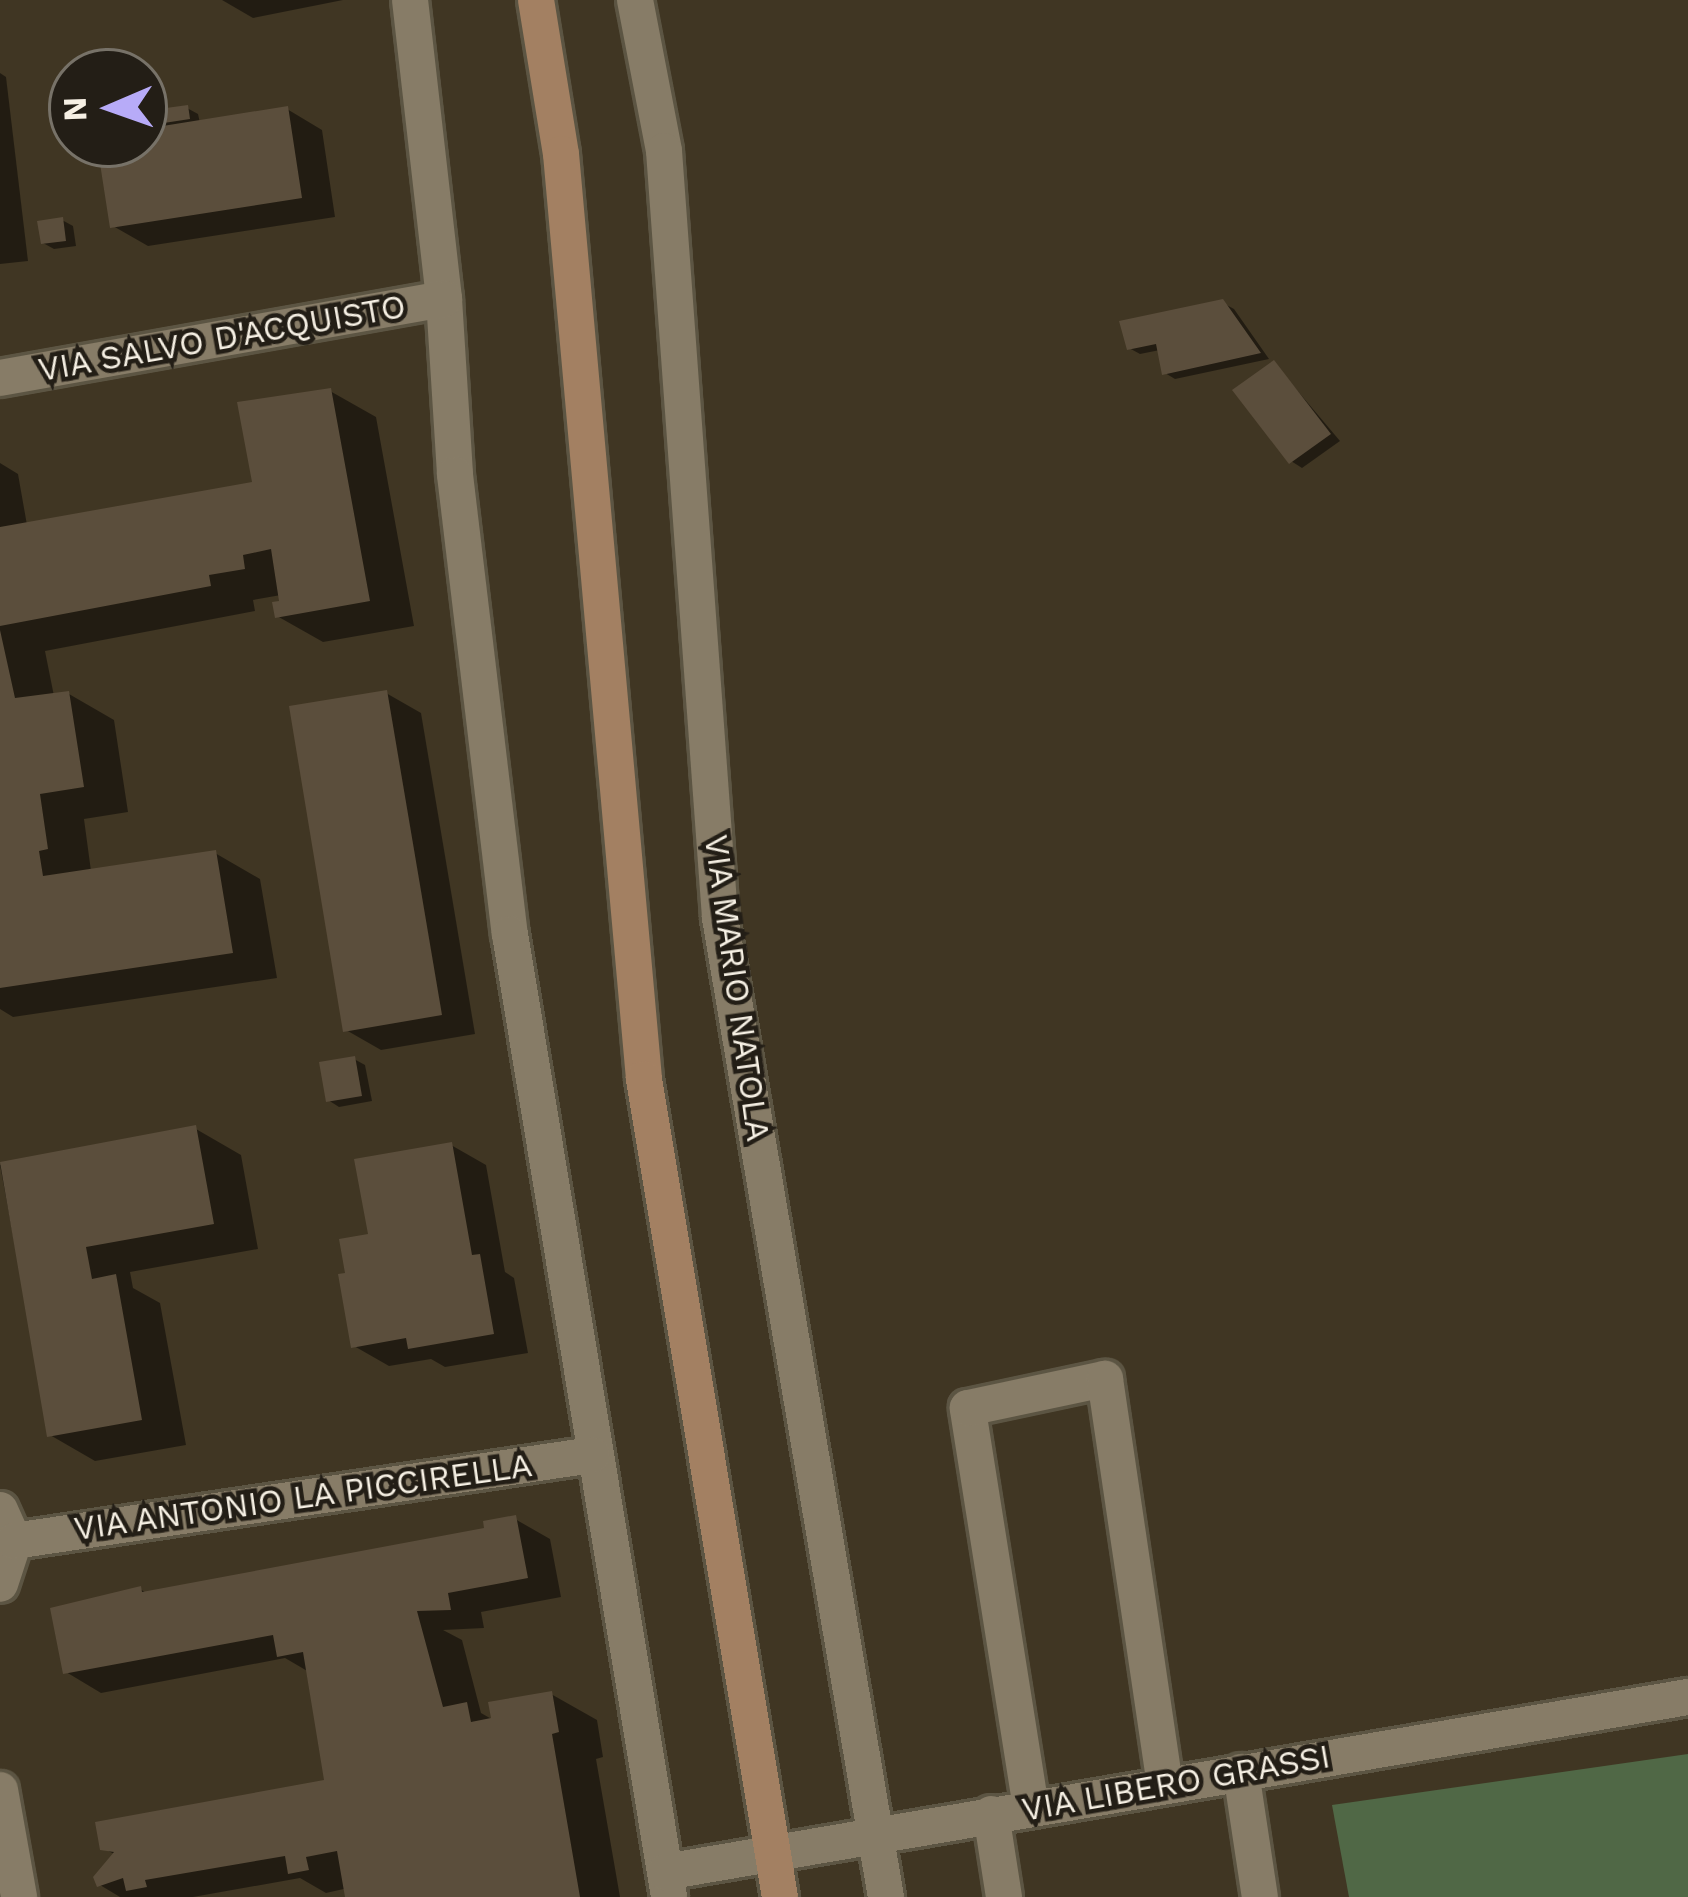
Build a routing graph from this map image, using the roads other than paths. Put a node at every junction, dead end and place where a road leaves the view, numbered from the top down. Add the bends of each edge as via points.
1 (410, 0) edge
2 (536, 0) edge
3 (635, 0) edge
4 (444, 298) junction
5 (0, 378) edge
6 (592, 1454) junction
7 (7, 1526) edge
8 (0, 1584) edge
9 (1688, 1697) edge
10 (1241, 1772) junction
11 (1165, 1785) junction
12 (0, 1790) edge
13 (1030, 1808) junction
14 (991, 1814) junction
15 (874, 1834) junction
16 (772, 1853) junction
17 (667, 1885) edge
18 (19, 1897) edge
19 (780, 1897) edge
20 (886, 1897) edge
21 (1004, 1897) edge
22 (1260, 1897) edge

1 - 4 street
2 - 16 street via 561,154 644,1078
3 - 15 street, VIA MARIO NATOLA via 664,151 720,918
4 - 5 street, VIA SALVO D'ACQUISTO
4 - 6 street via 455,475 509,934
6 - 7 street, VIA ANTONIO LA PICCIRELLA
6 - 17 street
7 - 8 street via 10,1569
9 - 10 street, VIA LIBERO GRASSI
10 - 11 street, VIA LIBERO GRASSI
10 - 22 street
11 - 13 street, VIA LIBERO GRASSI
11 - 13 street via 1106,1379 968,1408
12 - 18 street
13 - 14 street, VIA LIBERO GRASSI
14 - 15 street, VIA LIBERO GRASSI
14 - 21 street
15 - 16 street, VIA LIBERO GRASSI
15 - 20 street, VIA MARIO NATOLA
16 - 17 street, VIA LIBERO GRASSI
16 - 19 street

